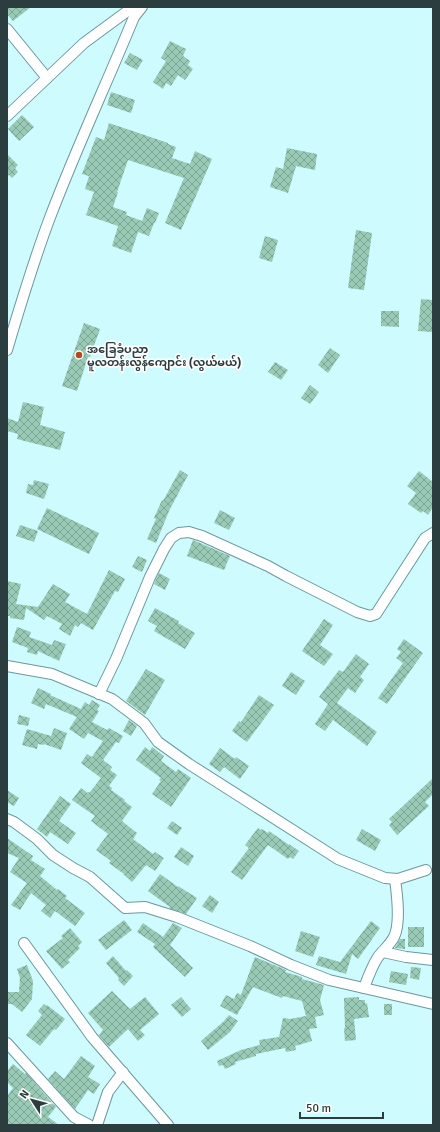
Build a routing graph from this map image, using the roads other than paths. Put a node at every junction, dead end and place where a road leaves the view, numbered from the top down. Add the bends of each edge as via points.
1 (133, 7) edge
2 (142, 7) edge
3 (113, 22) junction
4 (128, 32) junction
5 (8, 33) edge
6 (47, 78) junction
7 (7, 116) edge
8 (7, 350) edge
9 (433, 532) edge
10 (7, 666) edge
11 (99, 694) junction
12 (7, 819) edge
13 (426, 870) dead end
14 (395, 879) junction
15 (24, 943) dead end
16 (383, 952) junction
17 (433, 960) edge
18 (364, 988) junction
19 (433, 1004) edge
20 (7, 1043) edge
21 (123, 1072) junction
22 (89, 1125) edge
23 (97, 1125) edge
24 (168, 1125) edge

1 - 3 street
2 - 4 street
3 - 4 street
3 - 6 street via 84,43
4 - 8 street via 49,220
5 - 6 street
6 - 7 street
9 - 11 street via 425,538 376,614 370,616 202,536 189,532 179,533 171,538 150,576
10 - 11 street via 52,674
11 - 14 street via 112,699 144,723 158,742 189,764 338,859 385,878
12 - 18 street via 37,839 53,855 90,877 125,908 145,906 329,980
13 - 14 street
14 - 16 street via 398,919 394,936
15 - 21 street via 92,1037
16 - 17 street
16 - 18 street via 372,968
18 - 19 street
20 - 22 street via 74,1117
21 - 23 street via 108,1092
21 - 24 street

